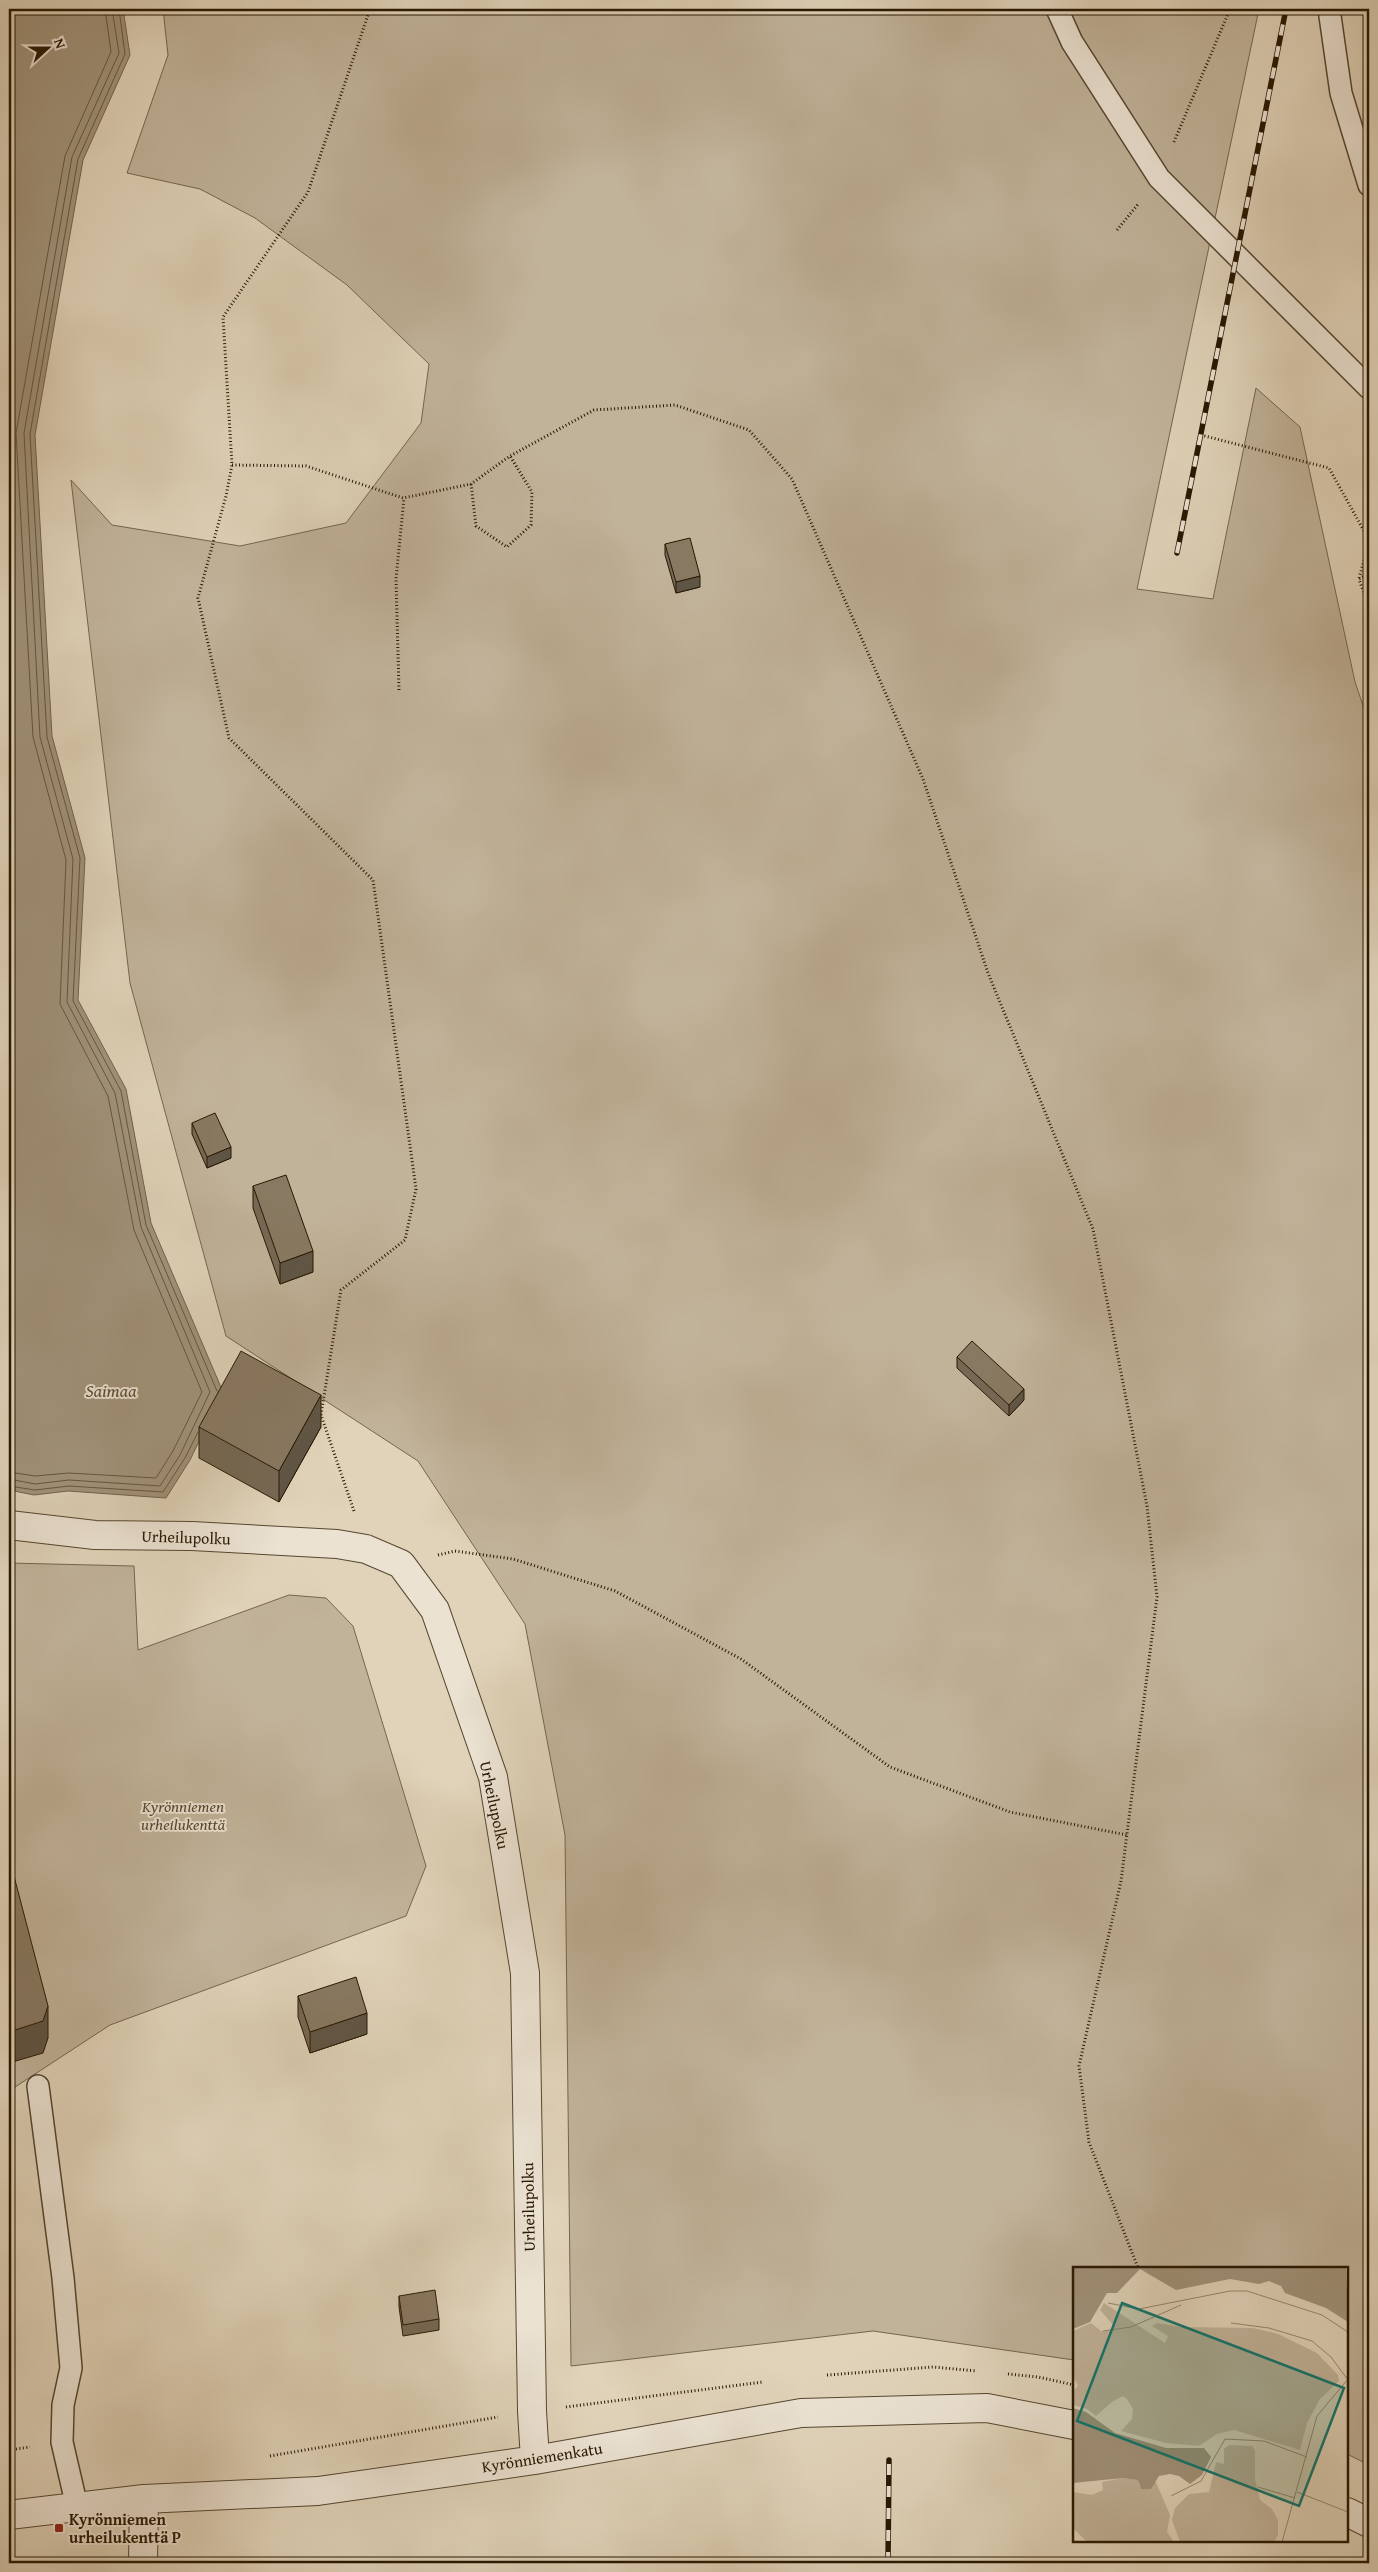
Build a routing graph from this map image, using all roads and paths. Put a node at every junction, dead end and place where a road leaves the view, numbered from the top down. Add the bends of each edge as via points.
1 (370, 9) edge
2 (1057, 9) edge
3 (1230, 9) edge
4 (1329, 9) edge
5 (1159, 178) junction
6 (1369, 185) edge
7 (1117, 230) dead end
8 (1369, 388) edge
9 (1201, 435) dead end
10 (510, 456) junction
11 (232, 465) junction
12 (471, 484) junction
13 (403, 498) junction
14 (1369, 542) edge
15 (1369, 572) edge
16 (1359, 579) junction
17 (1369, 608) edge
18 (399, 690) dead end
19 (9, 1525) edge
20 (366, 1549) junction
21 (402, 1564) junction
22 (1127, 1835) junction
23 (38, 2086) dead end
24 (1138, 2267) edge
25 (1073, 2425) edge
26 (535, 2460) junction
27 (144, 2498) junction
28 (77, 2507) junction
29 (1348, 2512) edge
30 (9, 2515) edge
31 (1369, 2523) edge
32 (143, 2563) edge

1 - 11 path via 308,192 223,317
2 - 5 lane via 1072,42
3 - 5 path
4 - 6 lane via 1341,93
5 - 7 path
5 - 8 lane
9 - 14 path via 1329,468
10 - 12 path
10 - 12 path via 532,492 532,516 531,525 507,547 476,526
10 - 22 path via 594,410 675,406 748,430 792,479 923,779 988,973 1093,1229 1147,1506 1157,1597
11 - 13 path via 306,466
11 - 20 path via 198,598 229,738 373,880 416,1190 405,1240 341,1290 321,1415
12 - 13 path
13 - 18 path via 396,579
14 - 16 path
15 - 16 path
16 - 17 path
19 - 20 street, Urheilupolku via 95,1535 337,1544
20 - 21 street, Urheilupolku
21 - 22 path via 455,1551 513,1559 615,1591 740,1659 890,1767 1010,1812
21 - 26 street, Urheilupolku via 435,1610 493,1777 525,1973
22 - 24 path via 1121,1881 1079,2066 1089,2142
23 - 28 lane via 63,2278 71,2368 63,2405 62,2442
25 - 26 street, Kyrönniemenkatu via 987,2408 801,2413
26 - 27 street, Kyrönniemenkatu via 318,2490
27 - 28 street, Kyrönniemenkatu
27 - 32 street
28 - 30 street, Kyrönniemenkatu
29 - 31 street

